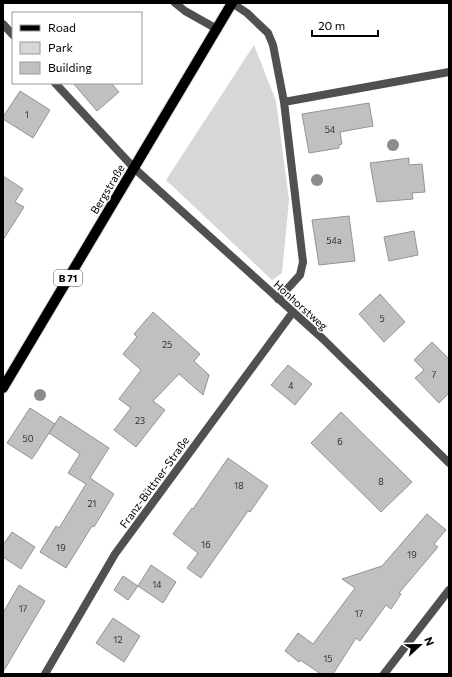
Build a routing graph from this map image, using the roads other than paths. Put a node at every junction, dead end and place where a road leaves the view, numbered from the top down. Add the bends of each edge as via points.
1 (175, 3) edge
2 (232, 3) edge
3 (3, 24) edge
4 (217, 30) junction
5 (12, 35) edge
6 (449, 72) edge
7 (56, 84) edge
8 (284, 102) junction
9 (134, 168) junction
10 (278, 299) junction
11 (292, 312) junction
12 (3, 388) edge
13 (449, 463) edge
14 (449, 590) edge
15 (45, 674) edge
16 (384, 674) edge

1 - 4 street
2 - 4 main road, Bergstraße / B 71
2 - 8 street via 248,13 268,33 273,44
3 - 5 street
4 - 9 main road, Bergstraße / B 71
6 - 8 street
7 - 9 street, Honhorstweg
8 - 10 street via 303,262 300,275
9 - 10 street, Honhorstweg
9 - 12 main road, Bergstraße / B 71
10 - 11 street, Honhorstweg
11 - 13 street, Honhorstweg
11 - 15 street, Franz-Büttner-Straße via 115,554
14 - 16 street

